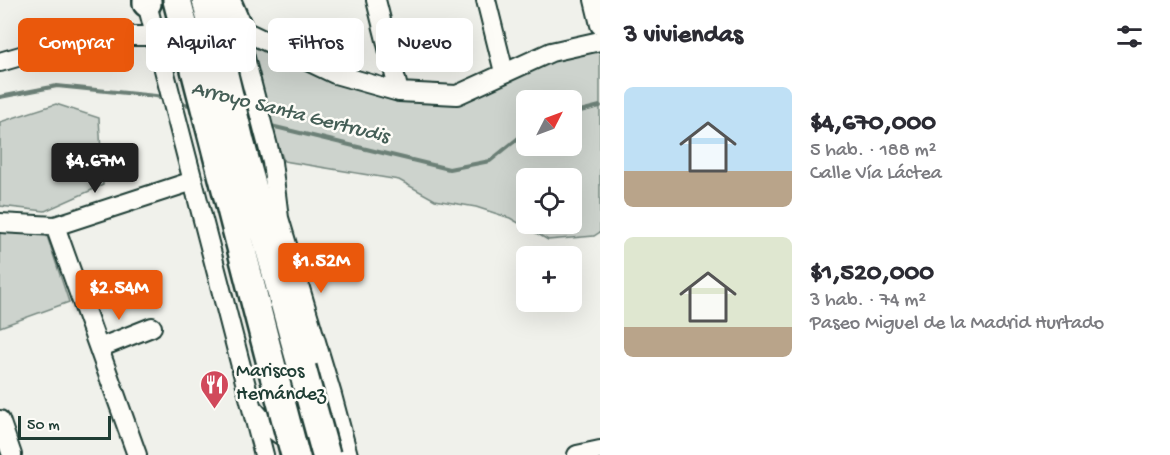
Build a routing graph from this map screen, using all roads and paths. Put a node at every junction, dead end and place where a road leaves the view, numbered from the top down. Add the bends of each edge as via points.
1 (177, 0) edge
2 (206, 0) edge
3 (226, 0) edge
4 (231, 0) edge
5 (376, 0) edge
6 (486, 0) edge
7 (594, 0) edge
8 (147, 1) edge
9 (151, 18) edge
10 (234, 18) edge
11 (236, 18) edge
12 (600, 25) edge
13 (146, 36) edge
14 (256, 37) edge
15 (600, 41) edge
16 (0, 62) edge
17 (165, 72) edge
18 (241, 72) edge
19 (504, 72) junction
20 (399, 92) junction
21 (242, 93) junction
22 (253, 141) junction
23 (193, 181) junction
24 (0, 223) edge
25 (55, 225) junction
26 (152, 327) dead end
27 (99, 348) junction
28 (332, 395) junction
29 (251, 405) junction
30 (0, 420) edge
31 (600, 450) edge
32 (12, 455) edge
33 (137, 455) edge
34 (264, 455) edge
35 (295, 455) edge
36 (326, 455) edge
37 (348, 455) edge
38 (576, 455) edge

1 - 35 highway, bridge
2 - 21 highway
3 - 10 highway
4 - 11 street
5 - 20 street
6 - 19 street
7 - 12 street
8 - 9 street
13 - 16 street via 89,36
14 - 20 street via 334,74
15 - 19 street via 551,52
17 - 23 street
18 - 21 street
19 - 20 street via 457,95
21 - 22 highway
22 - 28 street via 272,162 279,218
22 - 36 highway, bridge via 302,368
23 - 25 street
23 - 29 street
24 - 25 street
25 - 27 street
26 - 27 street
27 - 33 street
28 - 29 street via 332,426 326,437 310,450 294,451 282,443
28 - 37 street
29 - 34 street
30 - 32 street
31 - 38 street

